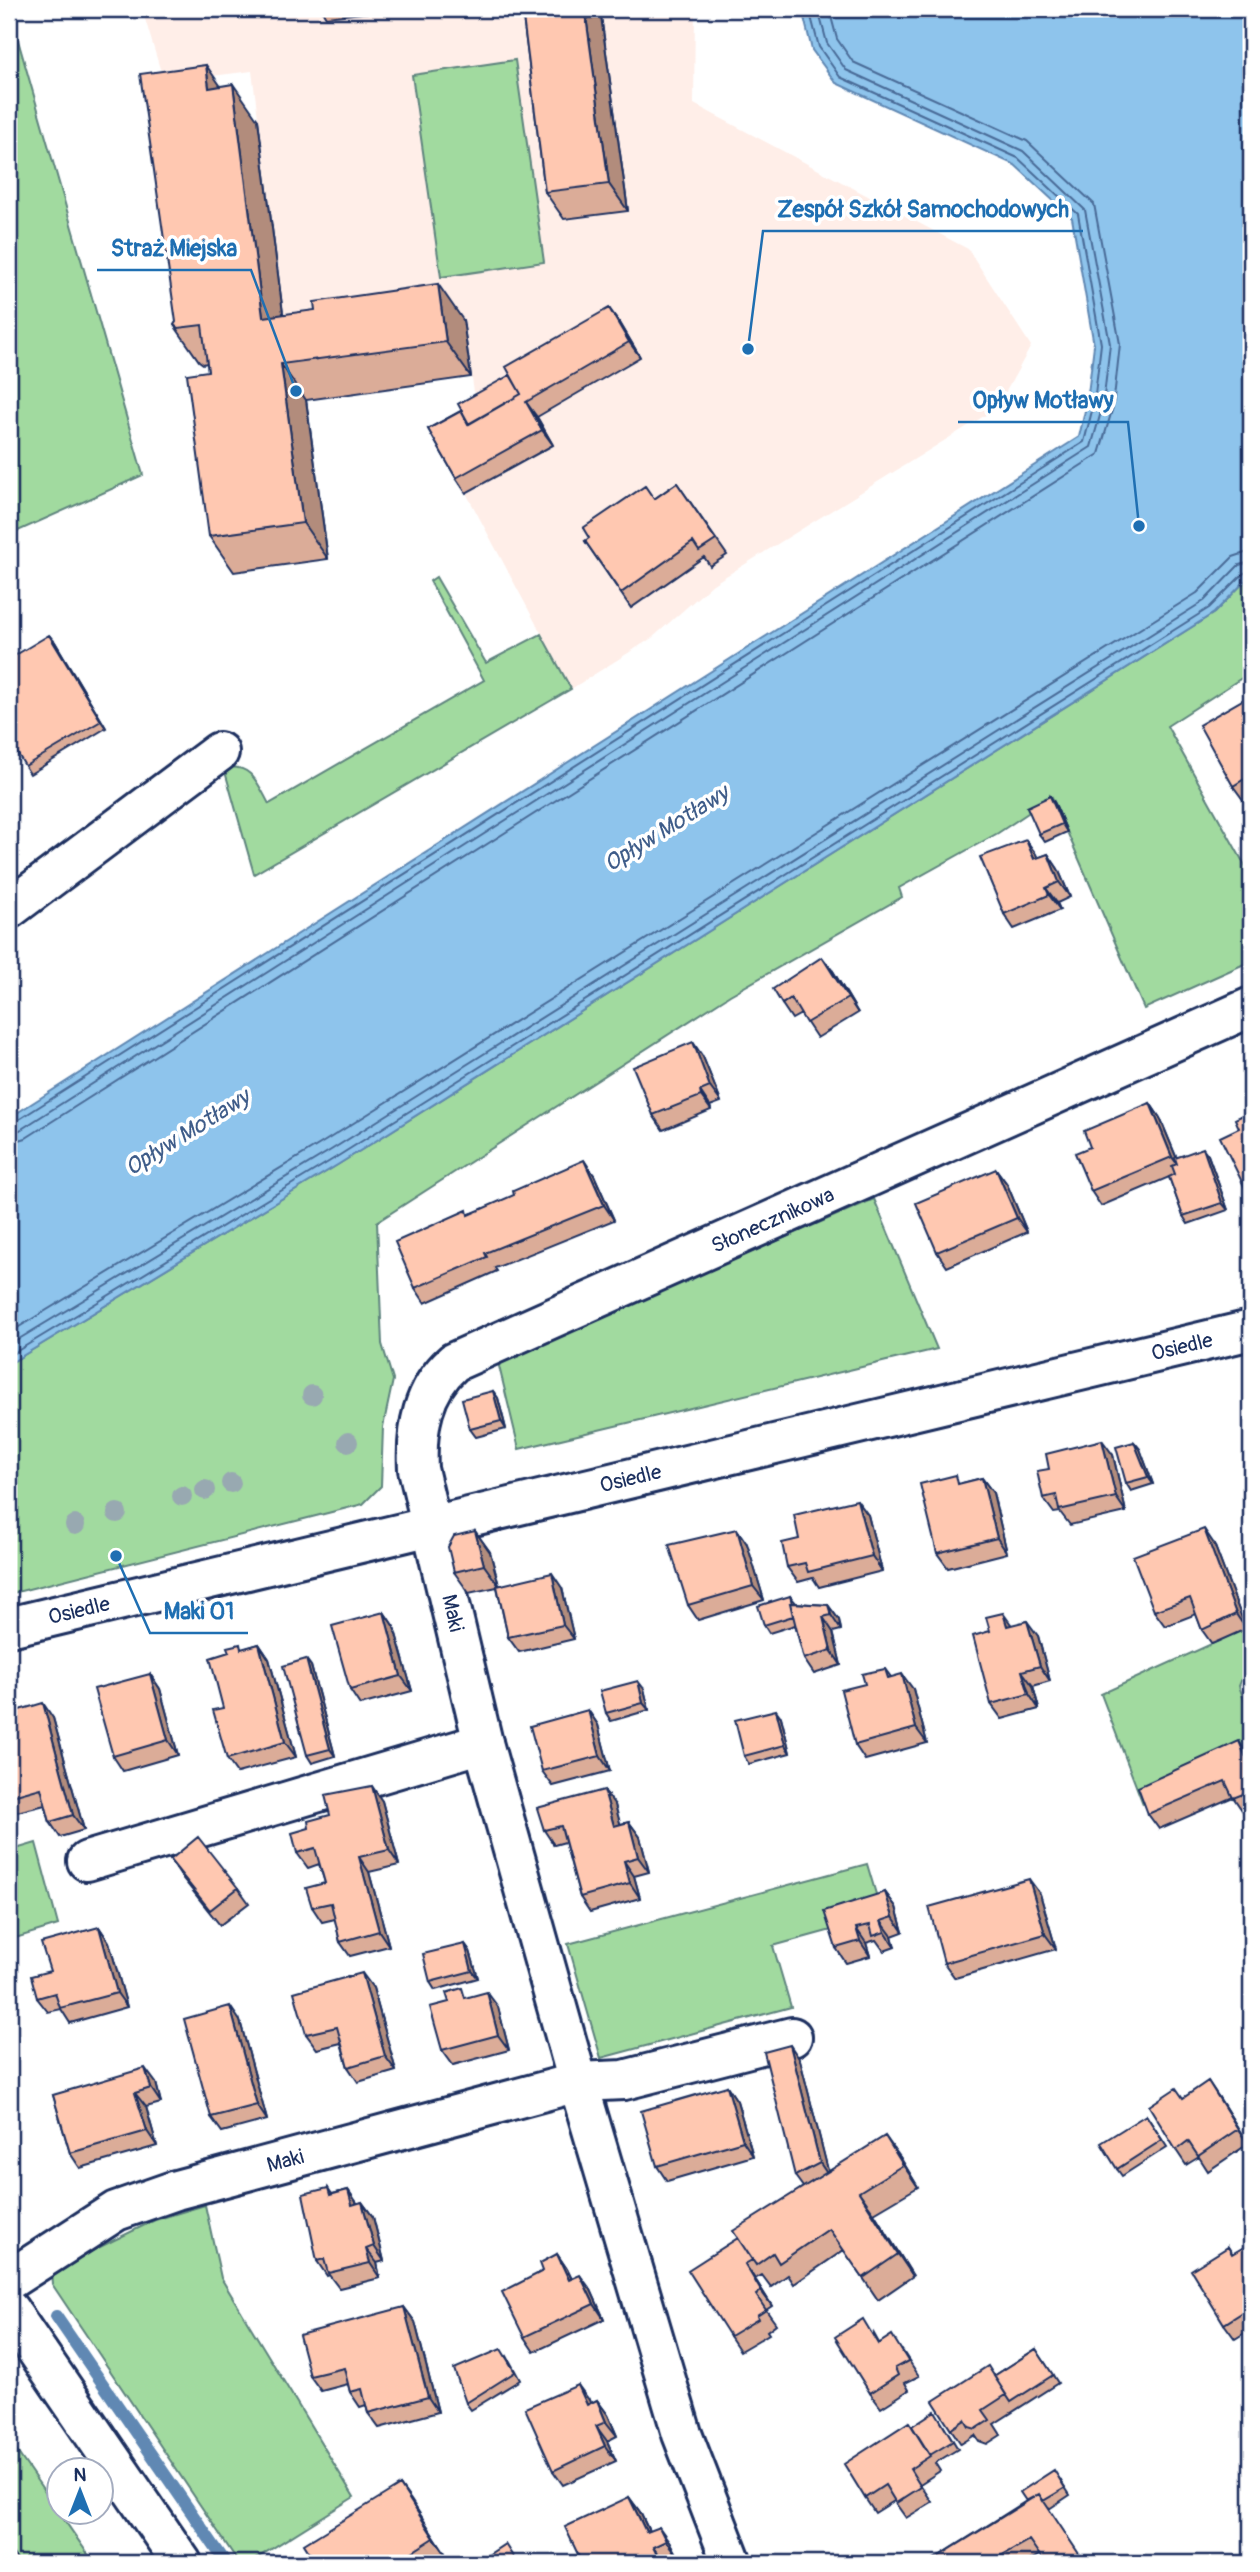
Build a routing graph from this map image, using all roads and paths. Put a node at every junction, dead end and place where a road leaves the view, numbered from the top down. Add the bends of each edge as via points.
1 (219, 752) dead end
2 (9, 909) edge
3 (1251, 1007) edge
4 (1251, 1330) edge
5 (433, 1524) junction
6 (9, 1627) edge
7 (484, 1743) junction
8 (87, 1861) dead end
9 (792, 2037) dead end
10 (578, 2082) junction
11 (9, 2280) edge
12 (9, 2310) edge
13 (182, 2563) edge
14 (732, 2563) edge

1 - 2 street
3 - 5 street, Słonecznikowa via 454,1362 439,1374 416,1434 418,1469
4 - 5 street, Osiedle
5 - 6 street, Osiedle
5 - 7 street, Maki
7 - 8 street
7 - 10 street, Maki
9 - 10 street via 624,2080
10 - 11 street, Maki via 176,2190 116,2211
10 - 14 street, Maki via 682,2434
12 - 13 street

